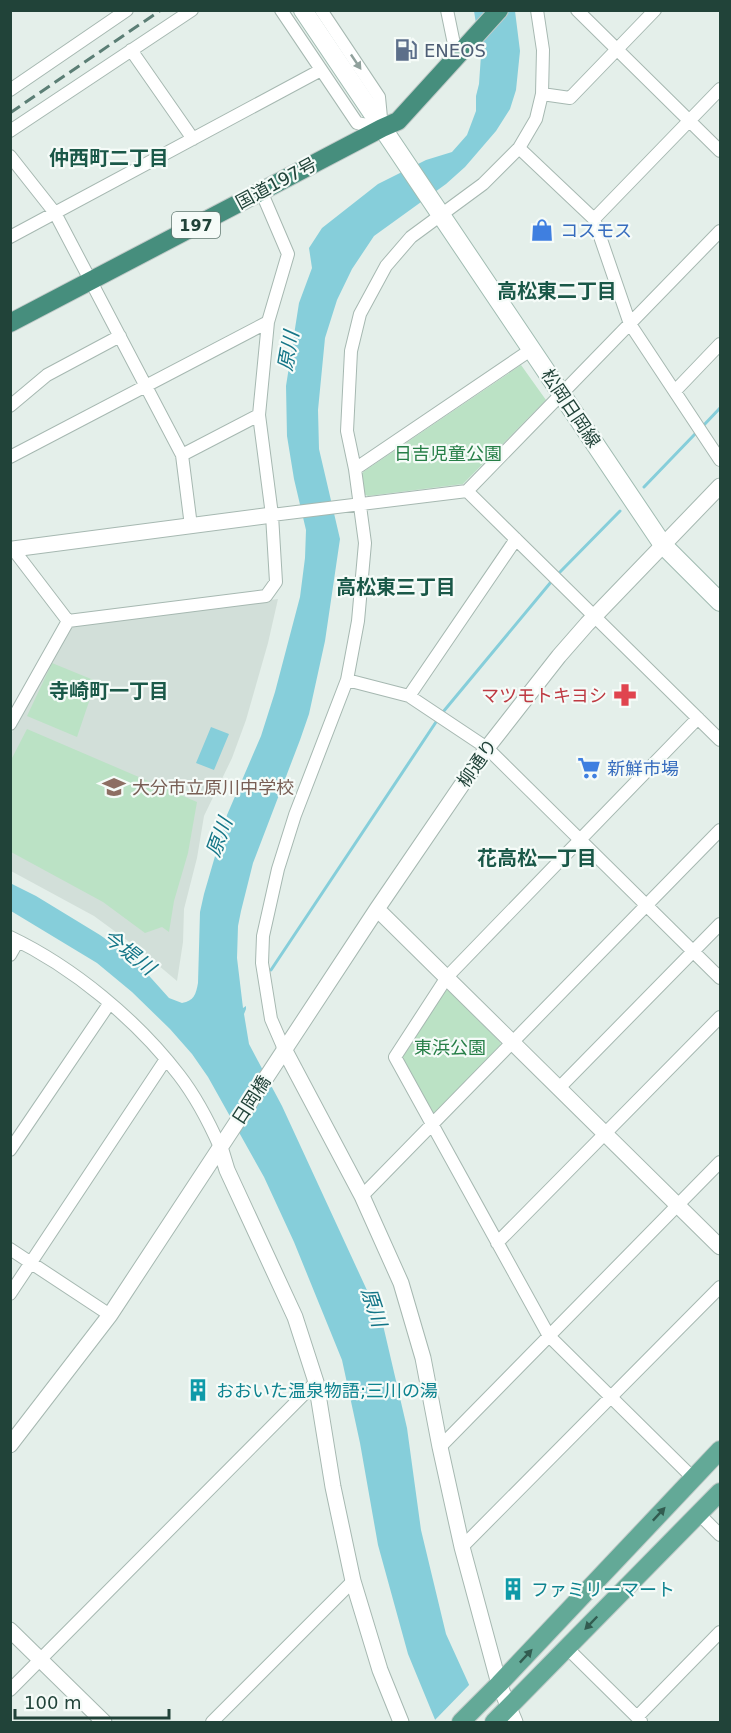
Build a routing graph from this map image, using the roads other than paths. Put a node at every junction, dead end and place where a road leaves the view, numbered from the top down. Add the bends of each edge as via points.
1 (128, 10) edge
2 (192, 10) edge
3 (281, 10) edge
4 (303, 10) edge
5 (447, 10) edge
6 (486, 10) edge
7 (499, 10) edge
8 (537, 10) edge
9 (577, 10) edge
10 (655, 10) edge
11 (324, 12) edge
12 (464, 39) junction
13 (132, 50) junction
14 (617, 50) junction
15 (321, 70) junction
16 (720, 89) edge
17 (10, 90) edge
18 (542, 94) junction
19 (690, 121) junction
20 (382, 128) junction
21 (10, 131) edge
22 (194, 139) junction
23 (519, 148) junction
24 (720, 151) edge
25 (10, 156) edge
26 (261, 191) junction
27 (438, 210) junction
28 (55, 213) junction
29 (594, 219) junction
30 (720, 231) edge
31 (10, 237) edge
32 (91, 280) junction
33 (268, 322) junction
34 (10, 323) edge
35 (630, 324) junction
36 (120, 336) junction
37 (720, 344) edge
38 (532, 349) junction
39 (146, 386) junction
40 (675, 391) junction
41 (562, 393) junction
42 (10, 406) edge
43 (259, 415) junction
44 (182, 455) junction
45 (10, 457) edge
46 (720, 460) edge
47 (355, 469) junction
48 (720, 486) edge
49 (467, 491) junction
50 (359, 504) junction
51 (279, 514) junction
52 (191, 526) junction
53 (516, 539) junction
54 (663, 545) junction
55 (11, 549) edge
56 (720, 602) edge
57 (595, 616) junction
58 (68, 621) junction
59 (347, 680) junction
60 (409, 696) junction
61 (698, 718) junction
62 (10, 724) edge
63 (720, 740) edge
64 (486, 748) junction
65 (720, 830) edge
66 (580, 840) junction
67 (647, 905) junction
68 (377, 909) junction
69 (720, 924) edge
70 (14, 939) edge
71 (694, 951) junction
72 (10, 955) edge
73 (447, 977) junction
74 (720, 978) edge
75 (109, 1004) junction
76 (720, 1017) edge
77 (513, 1042) junction
78 (284, 1049) junction
79 (166, 1059) junction
80 (272, 1069) joint
81 (559, 1088) junction
82 (432, 1125) junction
83 (606, 1134) junction
84 (220, 1147) junction
85 (10, 1150) edge
86 (720, 1162) edge
87 (362, 1196) junction
88 (678, 1205) junction
89 (497, 1243) junction
90 (720, 1247) edge
91 (10, 1249) edge
92 (31, 1263) junction
93 (720, 1287) edge
94 (10, 1294) edge
95 (110, 1315) junction
96 (549, 1336) junction
97 (316, 1382) junction
98 (611, 1397) junction
99 (10, 1445) edge
100 (440, 1447) junction
101 (720, 1450) edge
102 (693, 1478) junction
103 (720, 1492) edge
104 (699, 1514) junction
105 (720, 1535) edge
106 (462, 1547) junction
107 (352, 1581) junction
108 (10, 1630) edge
109 (720, 1632) edge
110 (567, 1648) junction
111 (40, 1660) junction
112 (499, 1684) junction
113 (10, 1689) edge
114 (512, 1715) edge
115 (640, 1720) edge
116 (104, 1722) edge
117 (212, 1722) edge
118 (401, 1722) edge
119 (461, 1722) edge
120 (494, 1722) edge

1 - 17 street
2 - 13 street
3 - 15 street
4 - 20 main road
5 - 12 street
6 - 12 highway, 国道197号 / 197
7 - 12 highway, 国道197号 / 197
8 - 18 street via 543,50
9 - 14 street
10 - 14 street
11 -> 20 street via 379,98
12 - 20 highway, 国道197号 / 197 via 398,121
13 - 21 street
13 - 22 street
14 - 18 street via 570,99
14 - 19 street
15 - 20 street via 357,123
15 - 22 street
16 - 19 street
18 - 23 street via 536,119
19 - 24 street
19 - 29 street
20 - 26 highway, 国道197号 / 197
20 - 27 main road, 松岡日岡線
22 - 28 street
23 - 27 street via 483,184
23 - 29 street
25 - 28 street
26 - 32 highway, 国道197号 / 197
26 - 33 street via 288,255
27 - 38 main road, 松岡日岡線
27 - 47 street via 386,266 360,314 348,385 347,431
28 - 31 street
28 - 32 street
29 - 35 street
30 - 35 street
32 - 34 highway, 国道197号 / 197
32 - 36 street
33 - 39 street
33 - 43 street
35 - 40 street
35 - 41 street
36 - 39 street
36 - 42 street via 47,375
37 - 40 street
38 - 41 main road, 松岡日岡線
38 - 47 street
39 - 44 street
39 - 45 street
40 - 46 street
41 - 49 street
41 - 54 main road, 松岡日岡線
43 - 44 street
43 - 51 street
44 - 52 street
47 - 50 street
48 - 54 street, 柳通り
49 - 50 street
49 - 53 street
50 - 51 street
50 - 59 street via 365,543 358,621
51 - 52 street
51 - 58 street via 276,582 266,596
52 - 55 street
53 - 57 street
53 - 60 street
54 - 56 main road, 松岡日岡線
54 - 57 street, 柳通り
55 - 58 street
57 - 61 street
57 - 64 street, 柳通り
58 - 62 street
59 - 60 street
59 - 78 street via 295,815 263,936 262,963 271,1019
60 - 64 street
61 - 63 street
61 - 66 street
64 - 66 street
64 - 68 street, 柳通り
65 - 67 street
66 - 67 street
66 - 73 street
67 - 71 street
67 - 77 street
68 - 73 street
68 - 78 street, 柳通り
69 - 71 street
70 - 72 street
70 - 75 street via 62,967
71 - 74 street
71 - 81 street
73 - 77 street
73 - 82 street via 394,1057
75 - 79 street
75 - 85 street
76 - 83 street
77 - 81 street
77 - 82 street
78 - 80 street, 柳通り
78 - 87 street
79 - 84 street via 198,1103
79 - 92 street
80 - 84 street, 日岡橋
81 - 83 street
82 - 87 street
82 - 89 street
83 - 88 street
83 - 89 street
84 - 95 street, 日岡橋
84 - 97 street via 295,1317
86 - 88 street
87 - 100 street via 414,1322
88 - 90 street
88 - 96 street
89 - 96 street
91 - 92 street
92 - 94 street
92 - 95 street
93 - 98 street
95 - 99 street, 日岡橋
96 - 98 street
96 - 100 street
97 - 107 street
97 - 111 street
98 - 102 street
98 - 106 street
100 - 106 street
101 - 102 main road
112 -> 102 main road
103 - 104 main road
104 - 105 street
104 -> 110 main road
106 - 112 street
107 - 117 street
107 - 118 street
108 - 111 street
109 - 115 street
110 - 114 main road
110 - 115 street
111 - 113 street
111 - 116 street
112 - 114 street
112 - 119 main road
114 - 120 main road

